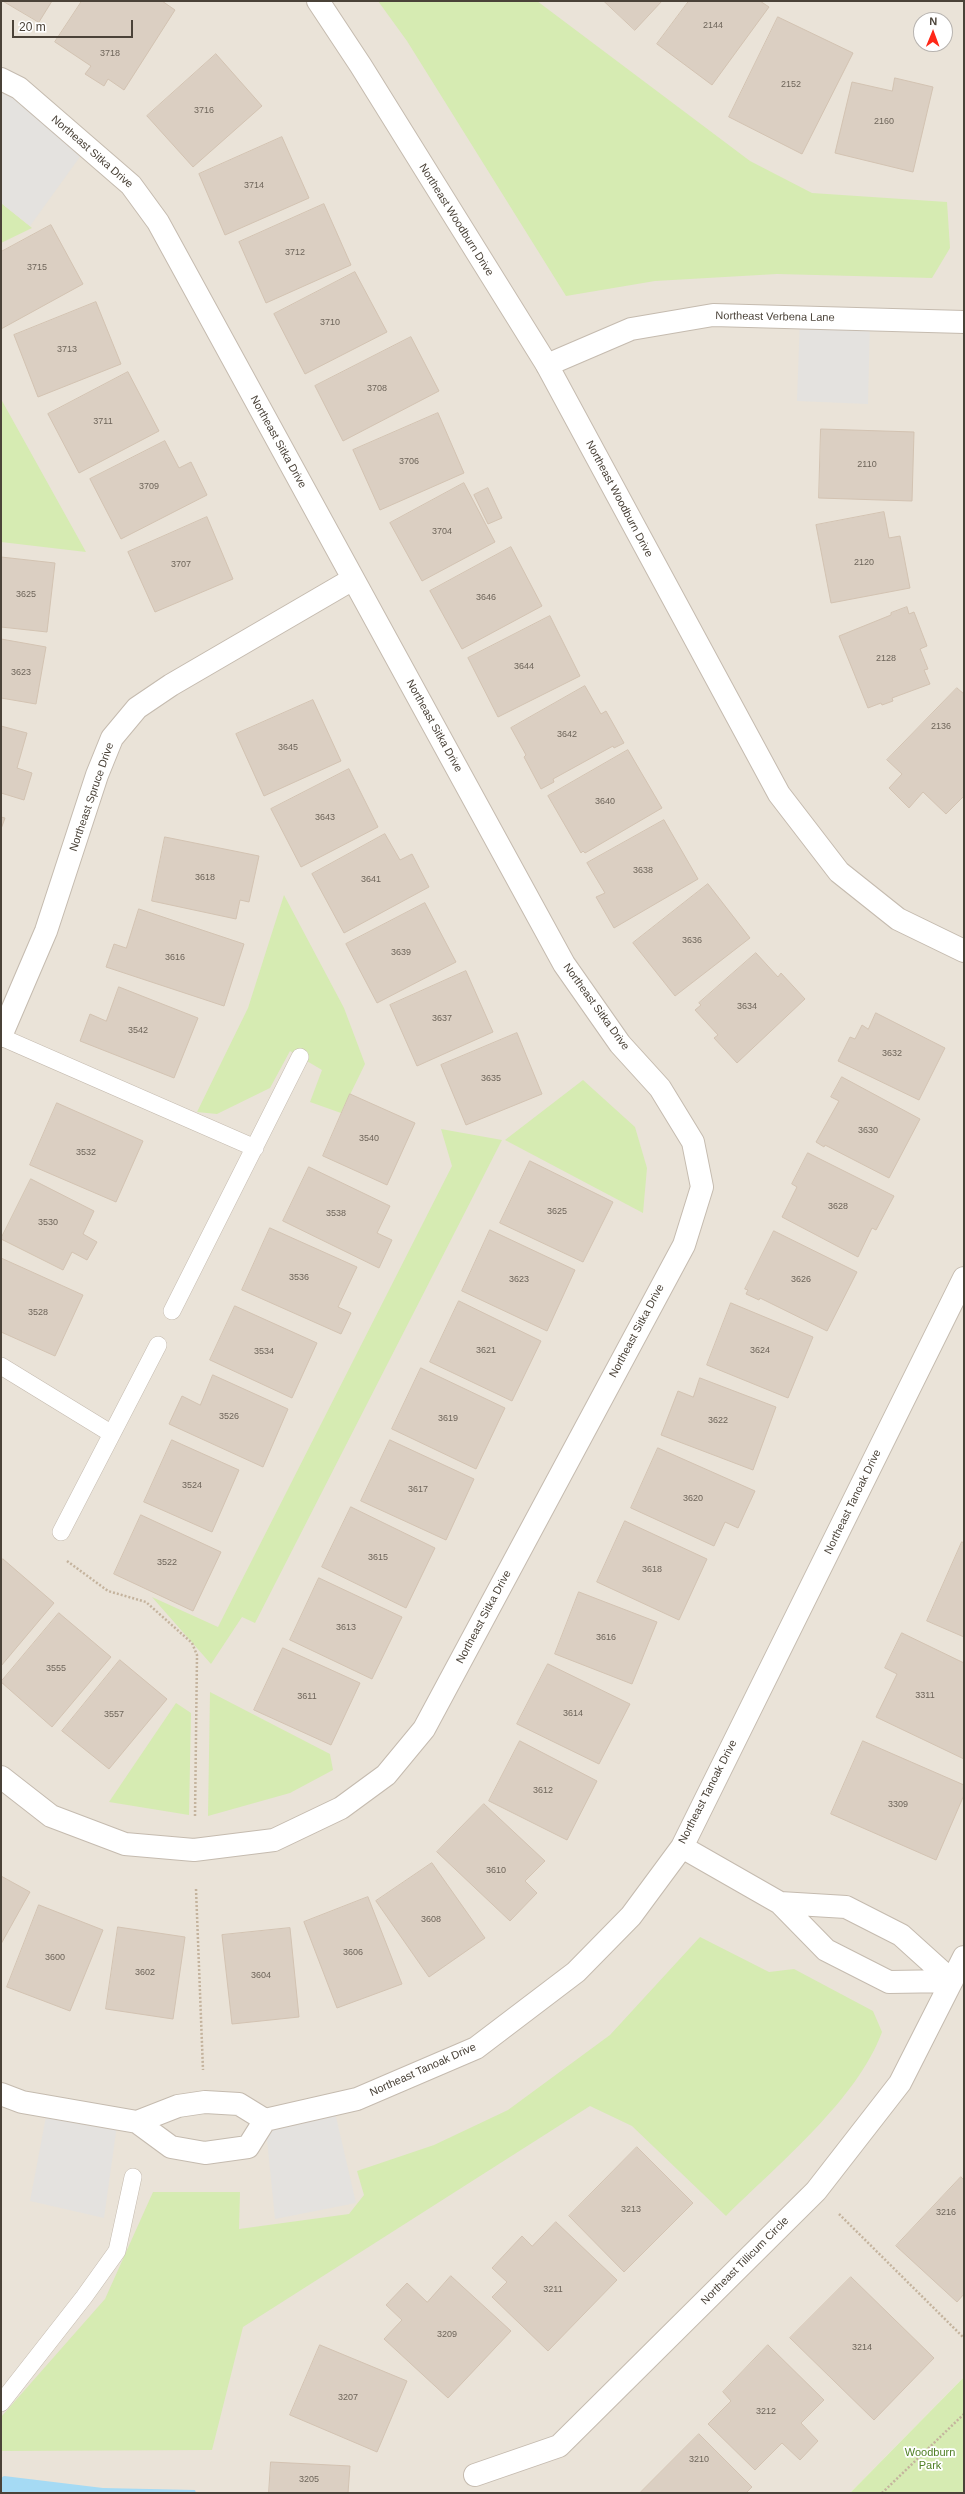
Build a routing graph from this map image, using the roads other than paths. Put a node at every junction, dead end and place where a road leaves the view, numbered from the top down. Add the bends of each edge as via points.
1 (318, 1) edge
2 (1, 79) edge
3 (964, 322) edge
4 (546, 365) junction
5 (352, 579) junction
6 (964, 951) edge
7 (1, 1037) edge
8 (300, 1057) dead end
9 (254, 1148) junction
10 (964, 1278) edge
11 (172, 1310) dead end
12 (158, 1345) dead end
13 (1, 1366) edge
14 (112, 1434) junction
15 (61, 1532) road end
16 (1, 1777) edge
17 (682, 1847) junction
18 (780, 1903) junction
19 (964, 1957) edge
20 (952, 1981) junction
21 (1, 2094) edge
22 (266, 2120) junction
23 (137, 2122) junction
24 (133, 2177) dead end
25 (1, 2403) edge
26 (475, 2475) dead end

1 - 4 street, Northeast Woodburn Drive
2 - 5 street, Northeast Sitka Drive via 19,88 131,185 158,222
3 - 4 street, Northeast Verbena Lane via 713,315 631,329
4 - 6 street, Northeast Woodburn Drive via 780,794 839,872 898,919
5 - 7 street, Northeast Spruce Drive via 171,685 137,708 112,738 97,775 46,931
5 - 16 street, Northeast Sitka Drive via 564,964 620,1044 660,1088 693,1142 702,1187 684,1245 432,1715 424,1729 386,1775 341,1808 274,1840 194,1850 124,1844 51,1816
7 - 9 lane
8 - 9 lane
9 - 11 lane
10 - 17 street, Northeast Tanoak Drive
12 - 14 lane
13 - 14 lane
14 - 15 lane
17 - 18 street
17 - 22 street, Northeast Tanoak Drive via 631,1916 576,1972 476,2048 357,2099
18 - 20 street via 846,1907 901,1935
18 - 20 street via 826,1950 889,1982
19 - 20 street, Northeast Tillicum Circle
20 - 26 street, Northeast Tillicum Circle via 900,2083 816,2191 559,2446
21 - 23 street via 22,2102
22 - 23 street via 239,2104 205,2102 178,2106
22 - 23 street via 248,2147 205,2153 171,2147
24 - 25 lane via 117,2251

